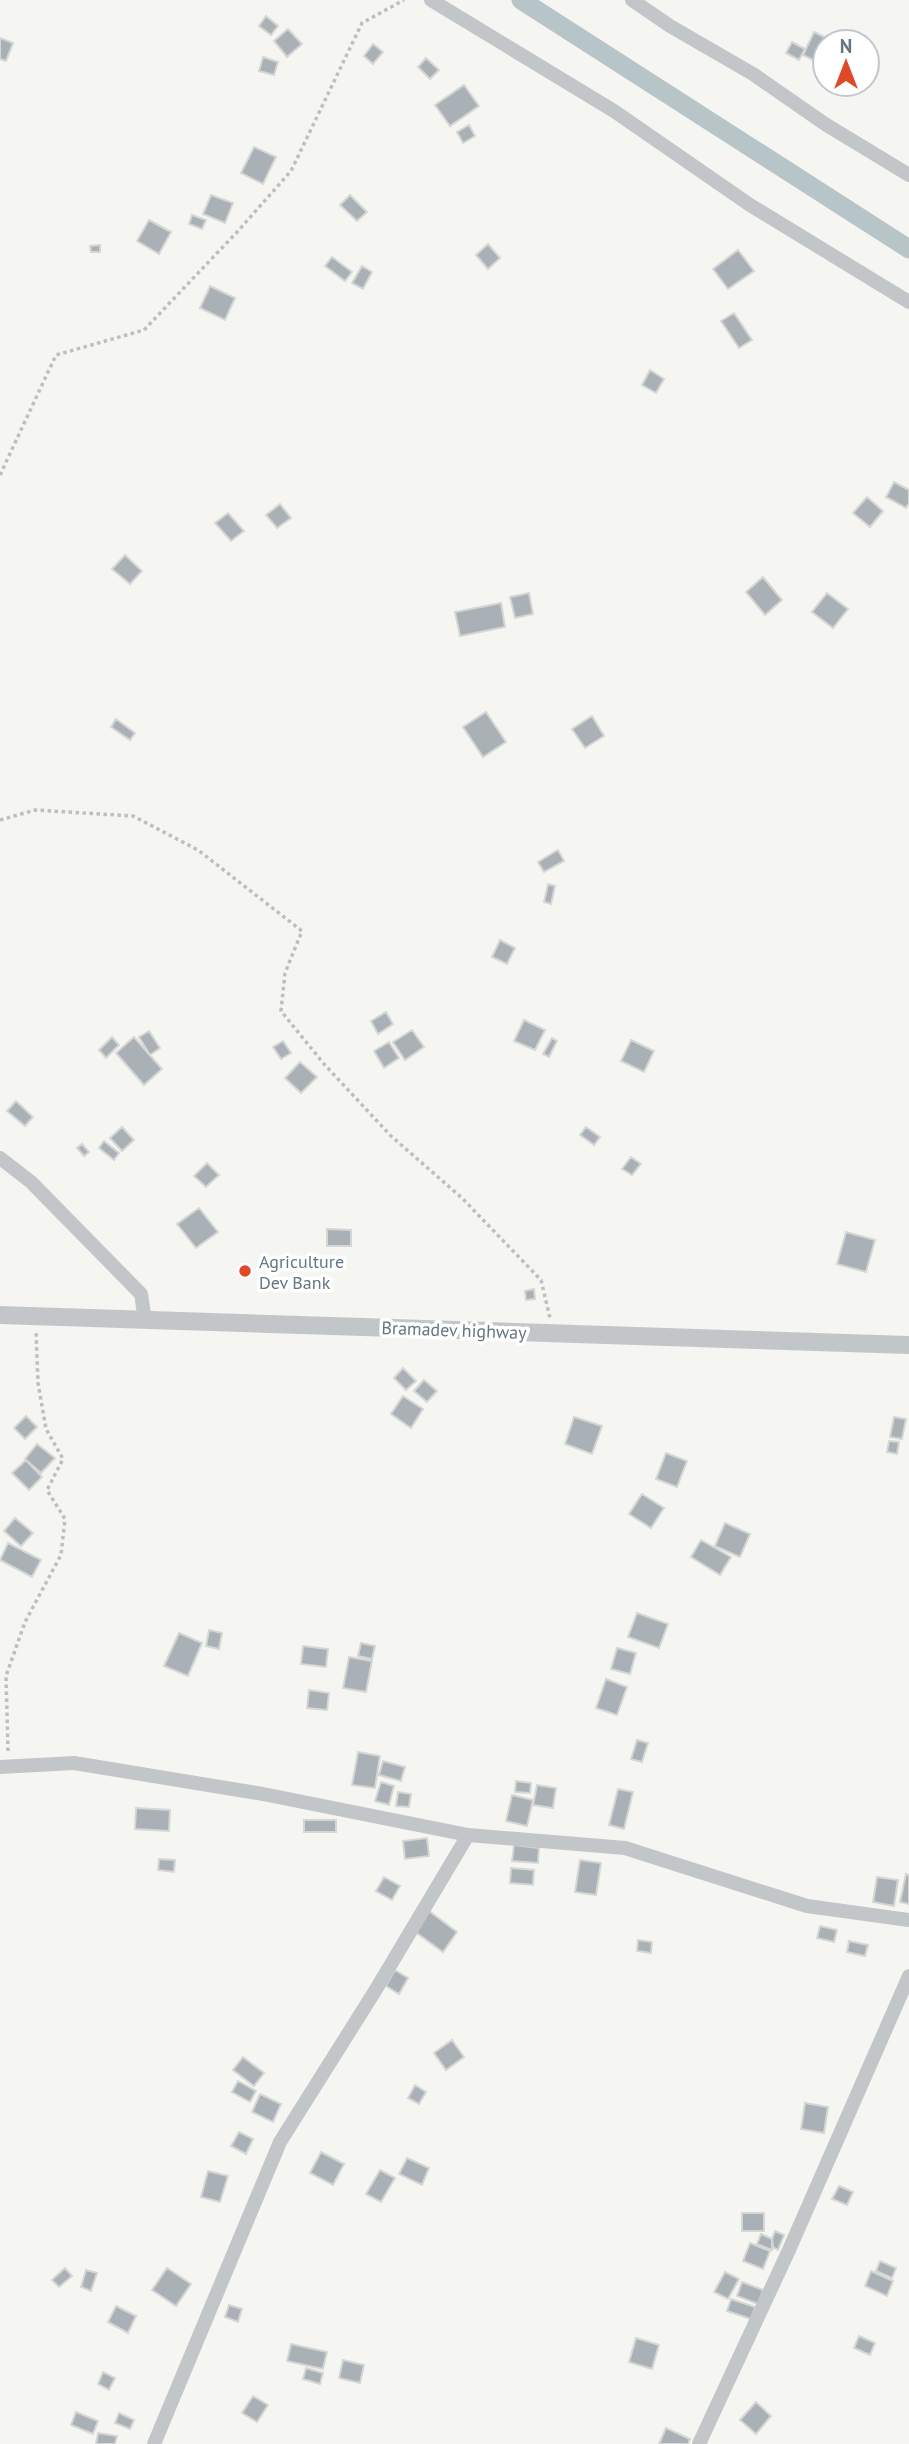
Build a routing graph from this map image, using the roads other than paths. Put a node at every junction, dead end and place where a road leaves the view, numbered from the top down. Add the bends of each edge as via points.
1 (431, 0) edge
2 (632, 0) edge
3 (909, 175) edge
4 (909, 302) edge
5 (0, 1158) edge
6 (0, 1315) edge
7 (145, 1320) junction
8 (909, 1345) edge
9 (4, 1767) edge
10 (468, 1835) junction
11 (909, 1920) edge
12 (909, 1976) edge
13 (154, 2444) edge
14 (699, 2444) edge

1 - 4 street via 614,111 750,205
2 - 3 street
5 - 7 street via 31,1182 141,1294
6 - 7 street, Bramadev highway
7 - 8 street, Bramadev highway
9 - 10 street via 74,1763
10 - 11 street via 625,1848 807,1906
10 - 13 street via 280,2142
12 - 14 street

